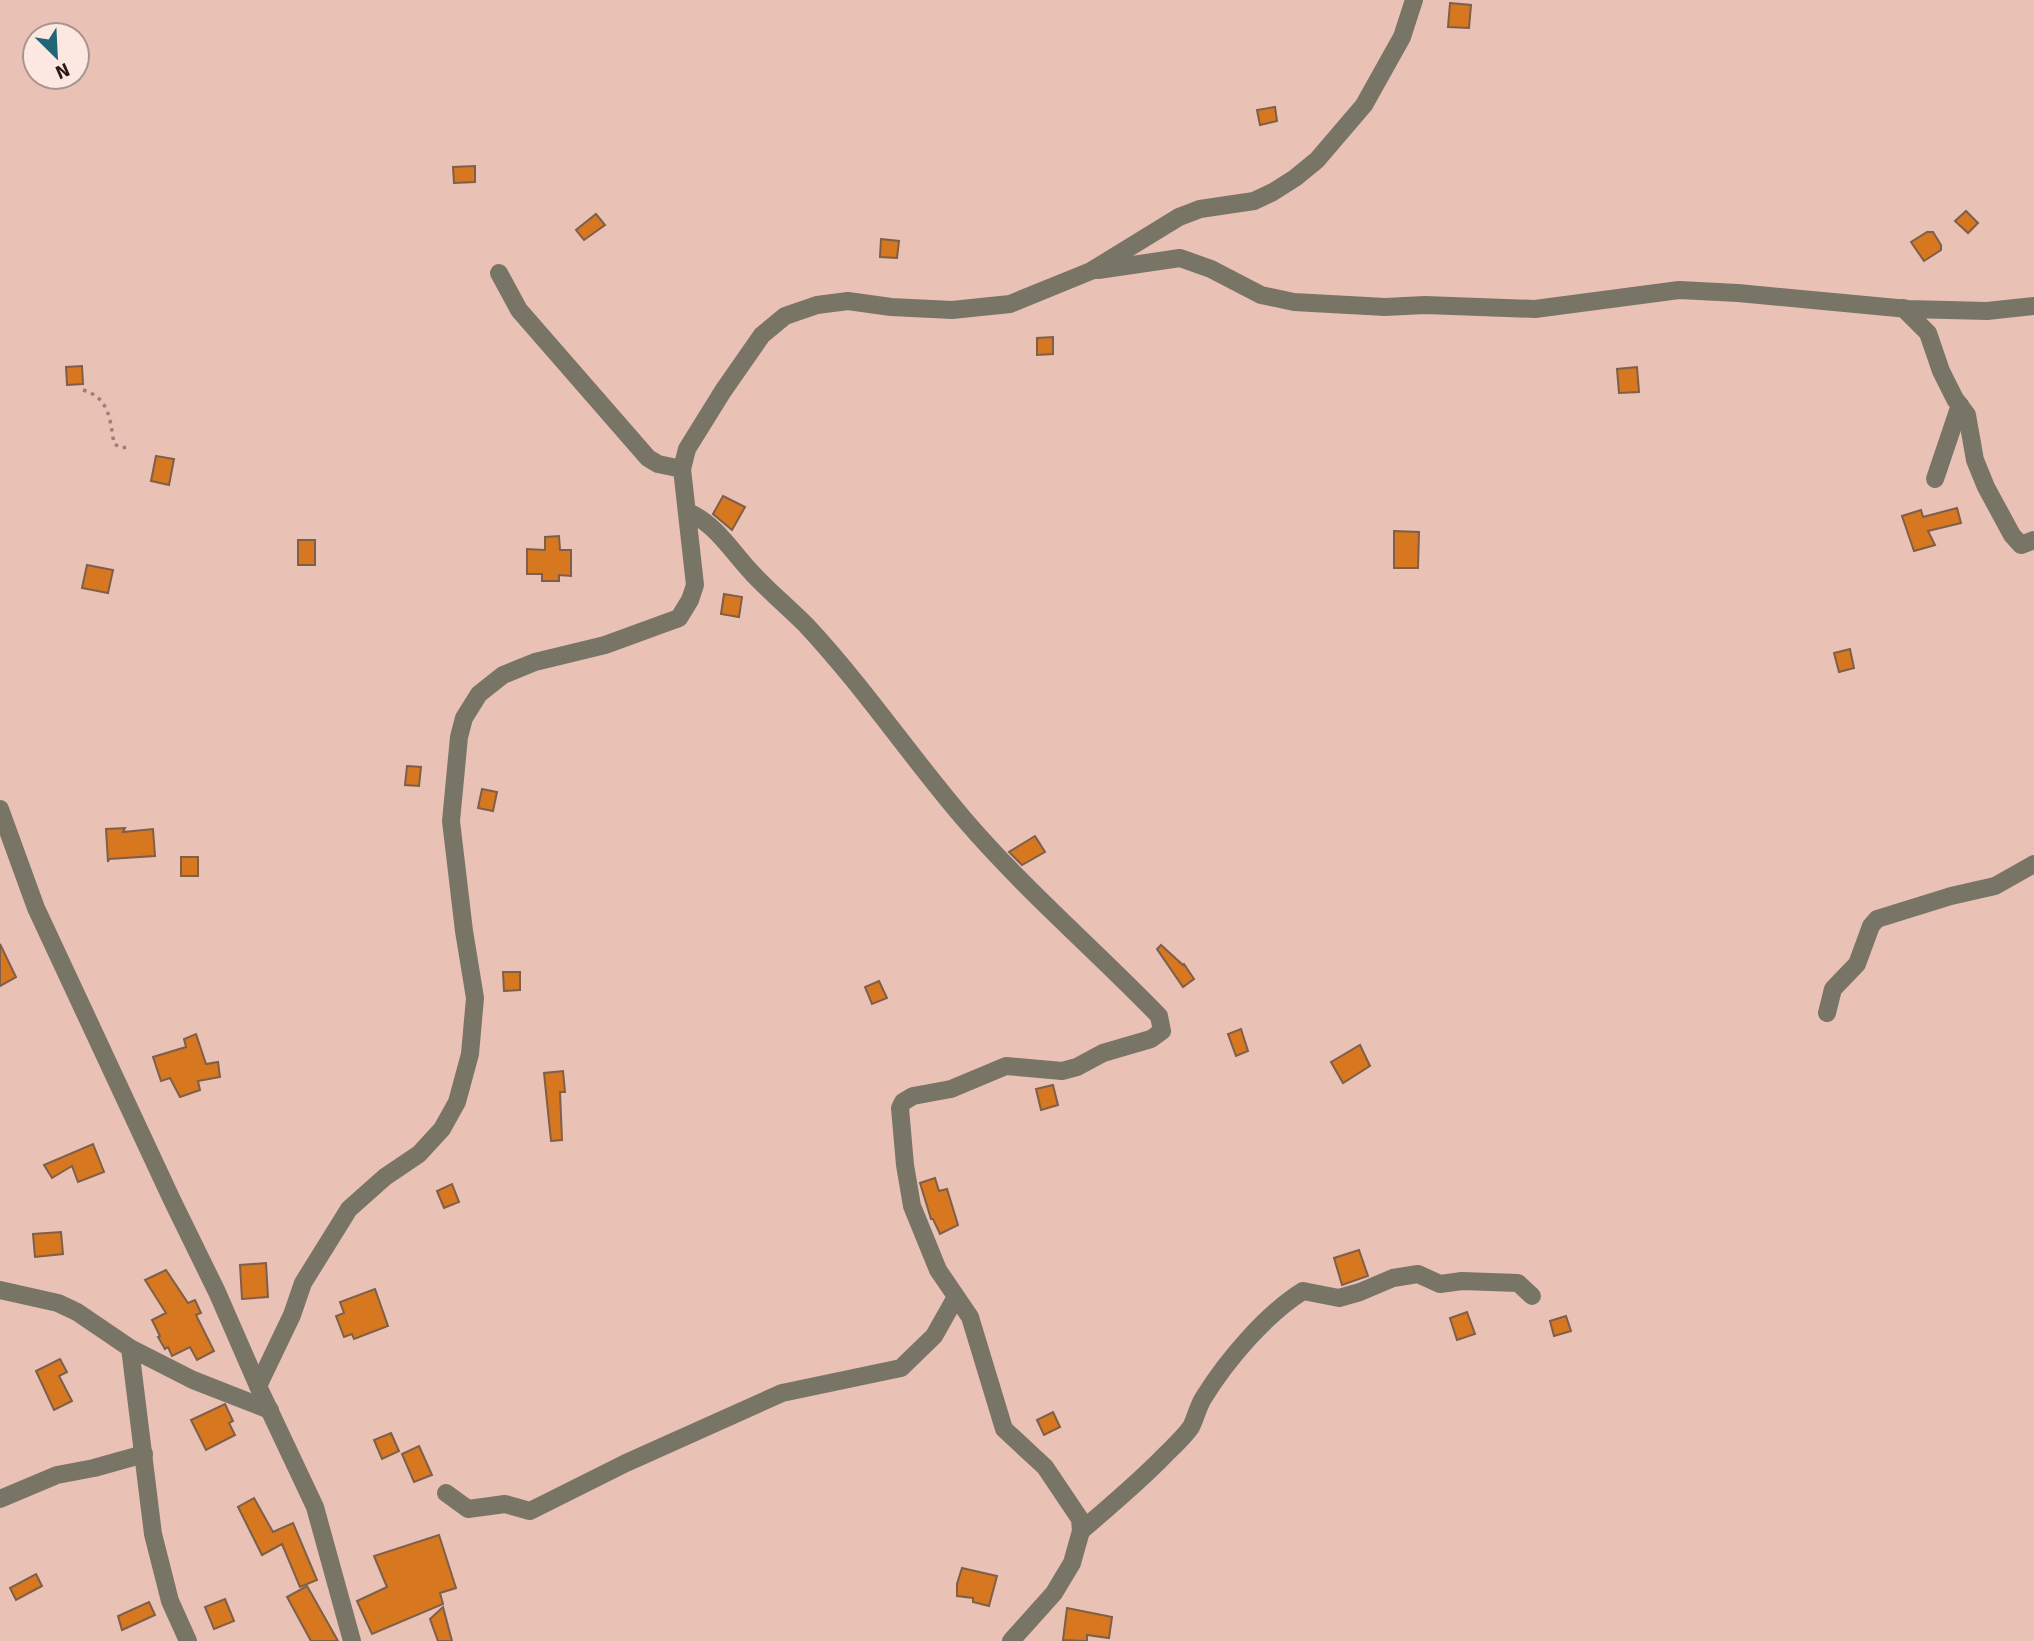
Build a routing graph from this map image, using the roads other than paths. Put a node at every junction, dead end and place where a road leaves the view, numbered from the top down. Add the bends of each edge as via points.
1 (1414, 0) edge
2 (1091, 271) junction
3 (499, 273) dead end
4 (2034, 306) edge
5 (1903, 308) junction
6 (1959, 405) junction
7 (682, 470) junction
8 (1935, 479) dead end
9 (688, 512) junction
10 (2034, 540) edge
11 (0, 809) edge
12 (2034, 864) edge
13 (1827, 1013) dead end
14 (0, 1290) edge
15 (1532, 1296) dead end
16 (956, 1297) junction
17 (130, 1348) junction
18 (258, 1386) junction
19 (270, 1410) junction
20 (144, 1454) junction
21 (446, 1493) dead end
22 (0, 1499) edge
23 (1081, 1531) junction
24 (188, 1641) edge
25 (352, 1641) edge
26 (1011, 1641) edge

1 - 2 street via 1402,37 1364,106 1296,178 1254,201 1179,217
2 - 5 street via 1180,258 1261,295 1294,302 1385,307 1425,304 1535,309 1679,290
2 - 7 street via 1010,304 952,310 848,301 785,316 762,335 723,391 687,449
3 - 7 street via 519,310 648,458
4 - 5 street via 1987,311
5 - 6 street via 1928,333
6 - 8 street
6 - 10 street via 1967,415 1975,460 1986,487 2012,535 2021,545
7 - 9 street
9 - 16 street via 713,528 807,626 1015,877 1159,1016 1162,1031 1151,1039 1103,1053 1077,1067 1062,1071 1006,1066 951,1089 903,1102 899,1123 912,1206 938,1270
9 - 18 street via 695,585 679,618 503,675 479,694 464,718 451,821 475,998 470,1054 457,1102 442,1129 419,1154 349,1209 303,1283
11 - 18 street via 36,908
12 - 13 street via 1995,886 1877,919 1857,964 1833,989
14 - 17 street via 58,1303
15 - 23 street via 1518,1283 1440,1284 1418,1273 1339,1298 1303,1292 1246,1343 1210,1388 1190,1427 1174,1446
16 - 21 street via 934,1336 901,1368 782,1393 530,1511 505,1504 468,1508
16 - 23 street via 970,1317 1004,1429 1045,1466 1077,1512
17 - 19 street via 193,1380
17 - 20 street
18 - 19 street
19 - 25 street via 315,1507
20 - 22 street via 57,1475
20 - 24 street via 153,1534 170,1601
23 - 26 street via 1072,1563 1054,1593

